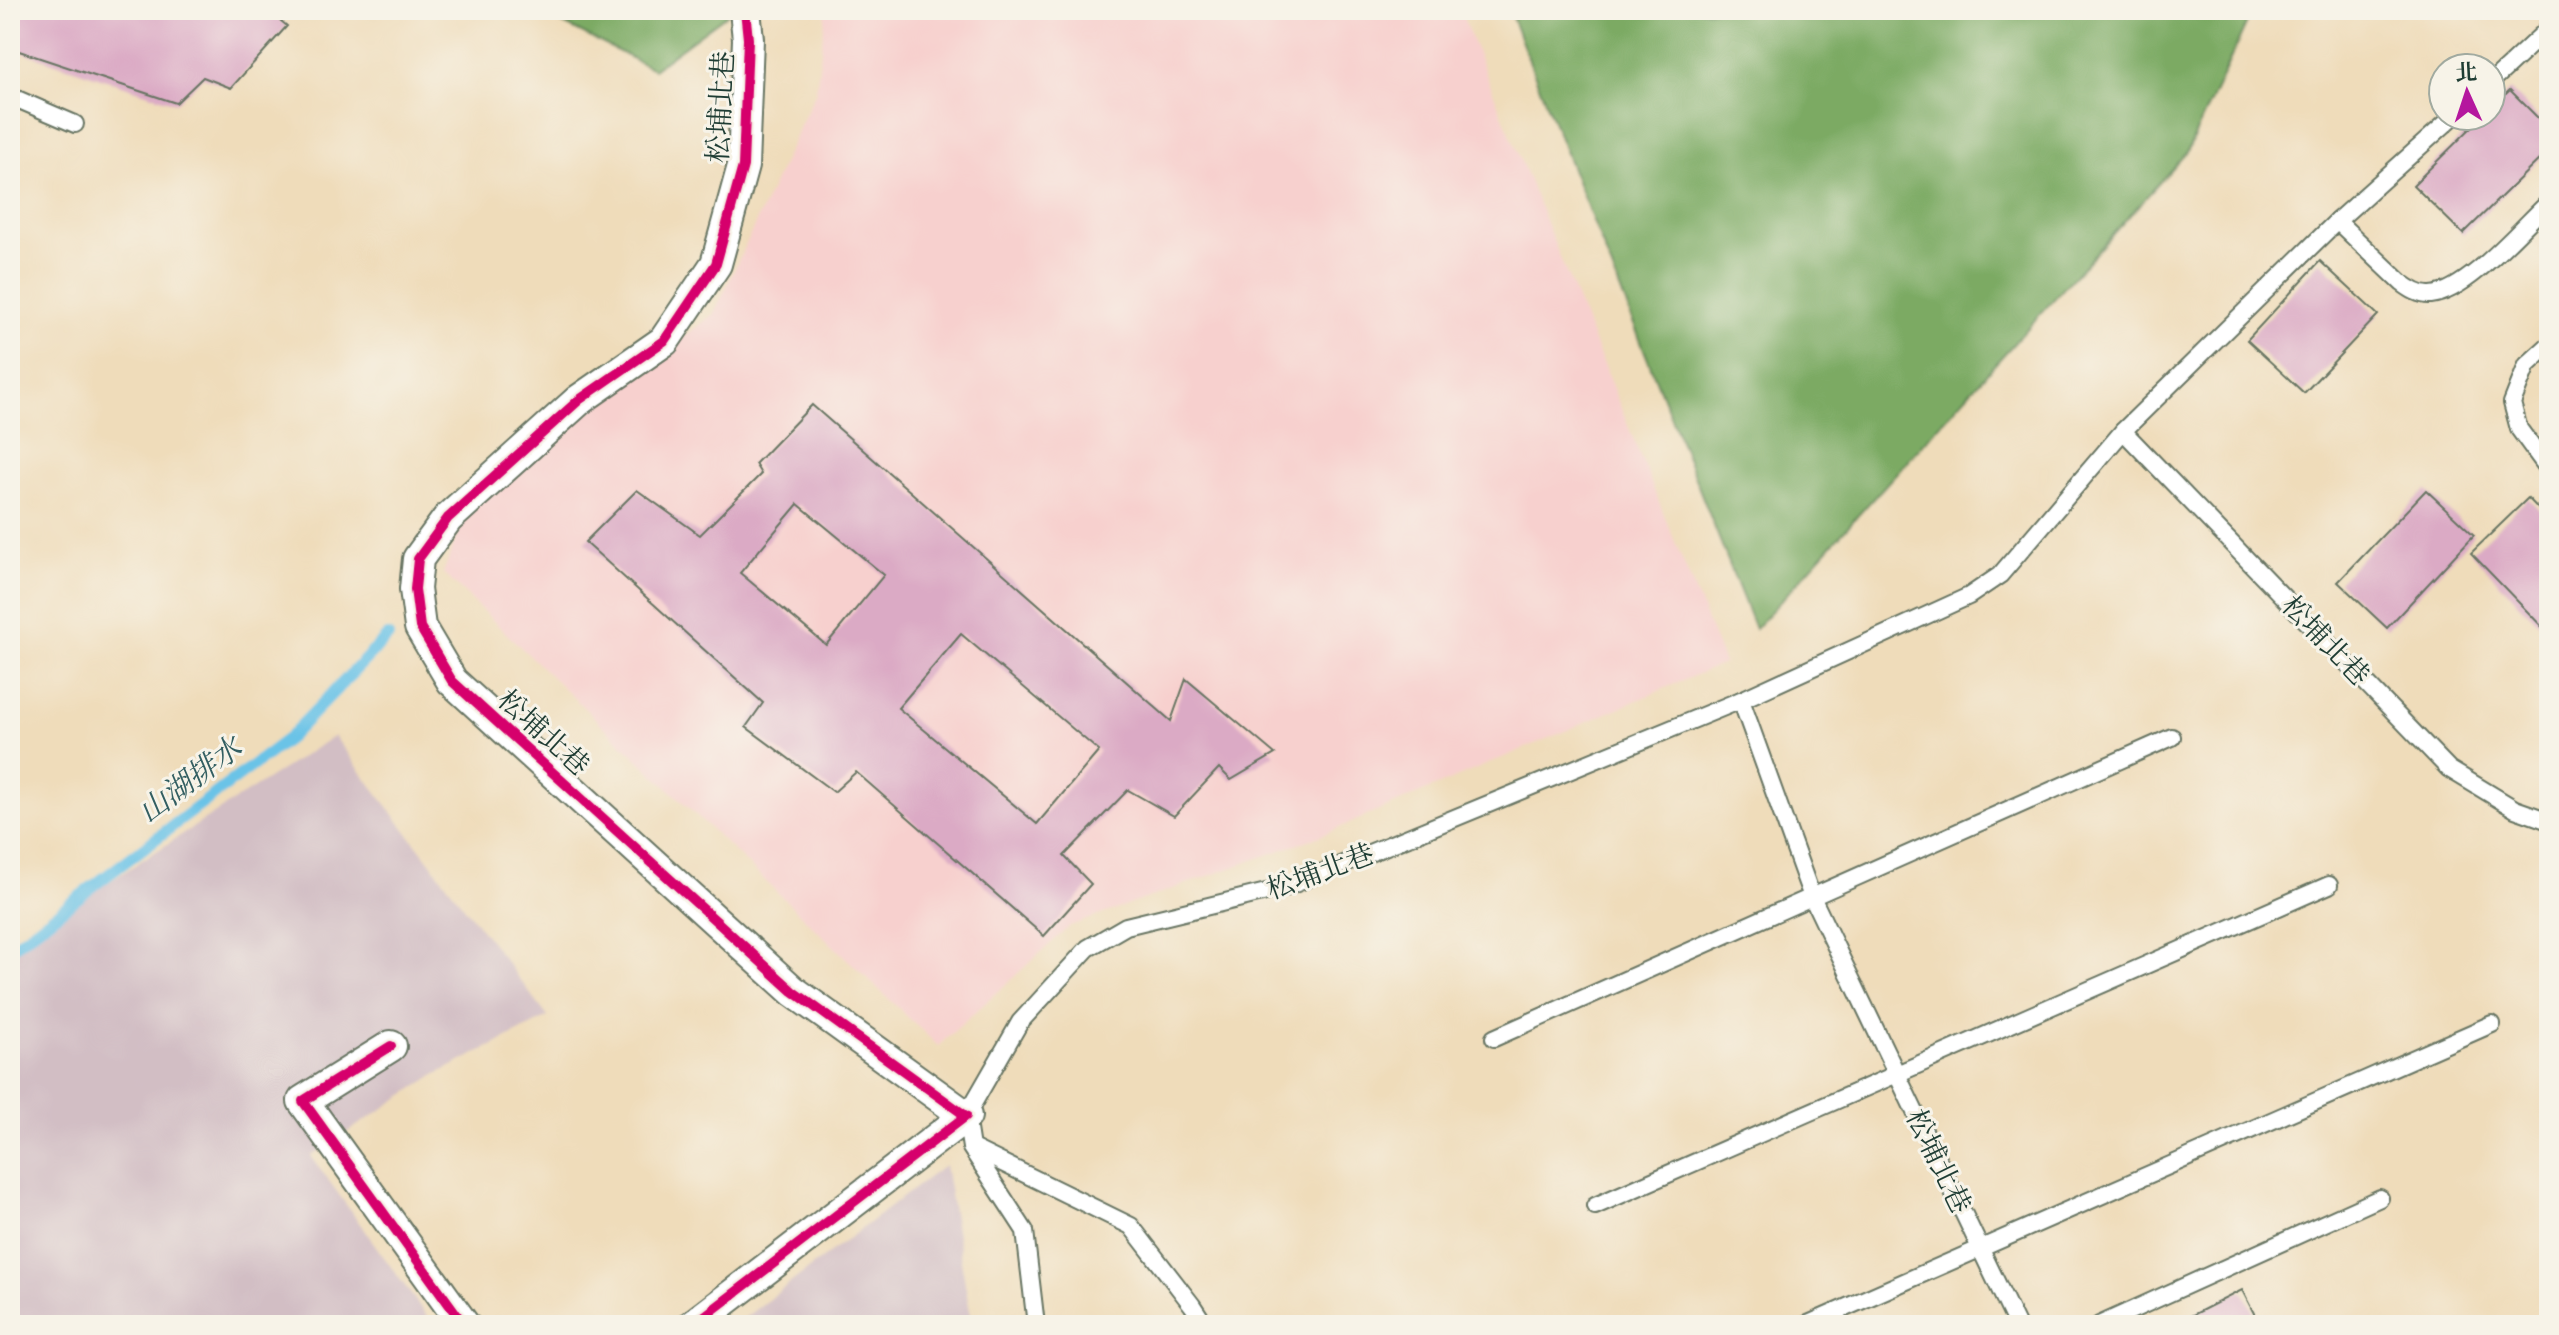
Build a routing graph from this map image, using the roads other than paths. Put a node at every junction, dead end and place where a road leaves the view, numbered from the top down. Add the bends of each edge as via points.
1 (745, 10) edge
2 (2549, 28) edge
3 (2507, 67) edge
4 (10, 96) edge
5 (75, 124) dead end
6 (2436, 132) edge
7 (2549, 202) edge
8 (2337, 221) junction
9 (2549, 345) edge
10 (2123, 431) junction
11 (2549, 470) edge
12 (1741, 700) junction
13 (2172, 737) dead end
14 (2549, 821) edge
15 (2329, 885) dead end
16 (1812, 897) junction
17 (2492, 1024) dead end
18 (1494, 1038) dead end
19 (391, 1046) dead end
20 (1897, 1074) junction
21 (966, 1116) junction
22 (971, 1148) junction
23 (2380, 1198) dead end
24 (1595, 1206) dead end
25 (1980, 1249) junction
26 (464, 1325) edge
27 (693, 1325) edge
28 (1036, 1325) edge
29 (1205, 1325) edge
30 (1806, 1325) edge
31 (2017, 1325) edge
32 (2099, 1325) edge

1 - 21 street, 松埔北巷 via 743,166 716,264 664,341 579,400 448,518 418,559 420,627 452,681 793,991
2 - 3 lane
4 - 5 lane
6 - 8 lane, 松埔北巷
7 - 8 lane via 2466,281 2429,296 2402,283
8 - 10 lane, 松埔北巷
9 - 11 lane via 2527,365 2512,403 2519,429
10 - 12 lane, 松埔北巷 via 2000,575 1969,596
10 - 14 lane, 松埔北巷 via 2449,769 2515,809
12 - 16 lane, 松埔北巷
12 - 21 lane, 松埔北巷 via 1287,887 1126,926 1088,948 1020,1022
13 - 16 lane
15 - 20 lane, 松埔北巷
16 - 18 lane
16 - 20 lane, 松埔北巷
17 - 25 lane, 松埔北巷
19 - 26 street via 303,1101
20 - 24 lane, 松埔北巷
20 - 25 lane, 松埔北巷
21 - 22 lane
21 - 27 street, 松埔北巷
22 - 28 lane via 1025,1231
22 - 29 lane via 1131,1226
23 - 32 lane
25 - 30 lane, 松埔北巷
25 - 31 lane, 松埔北巷

